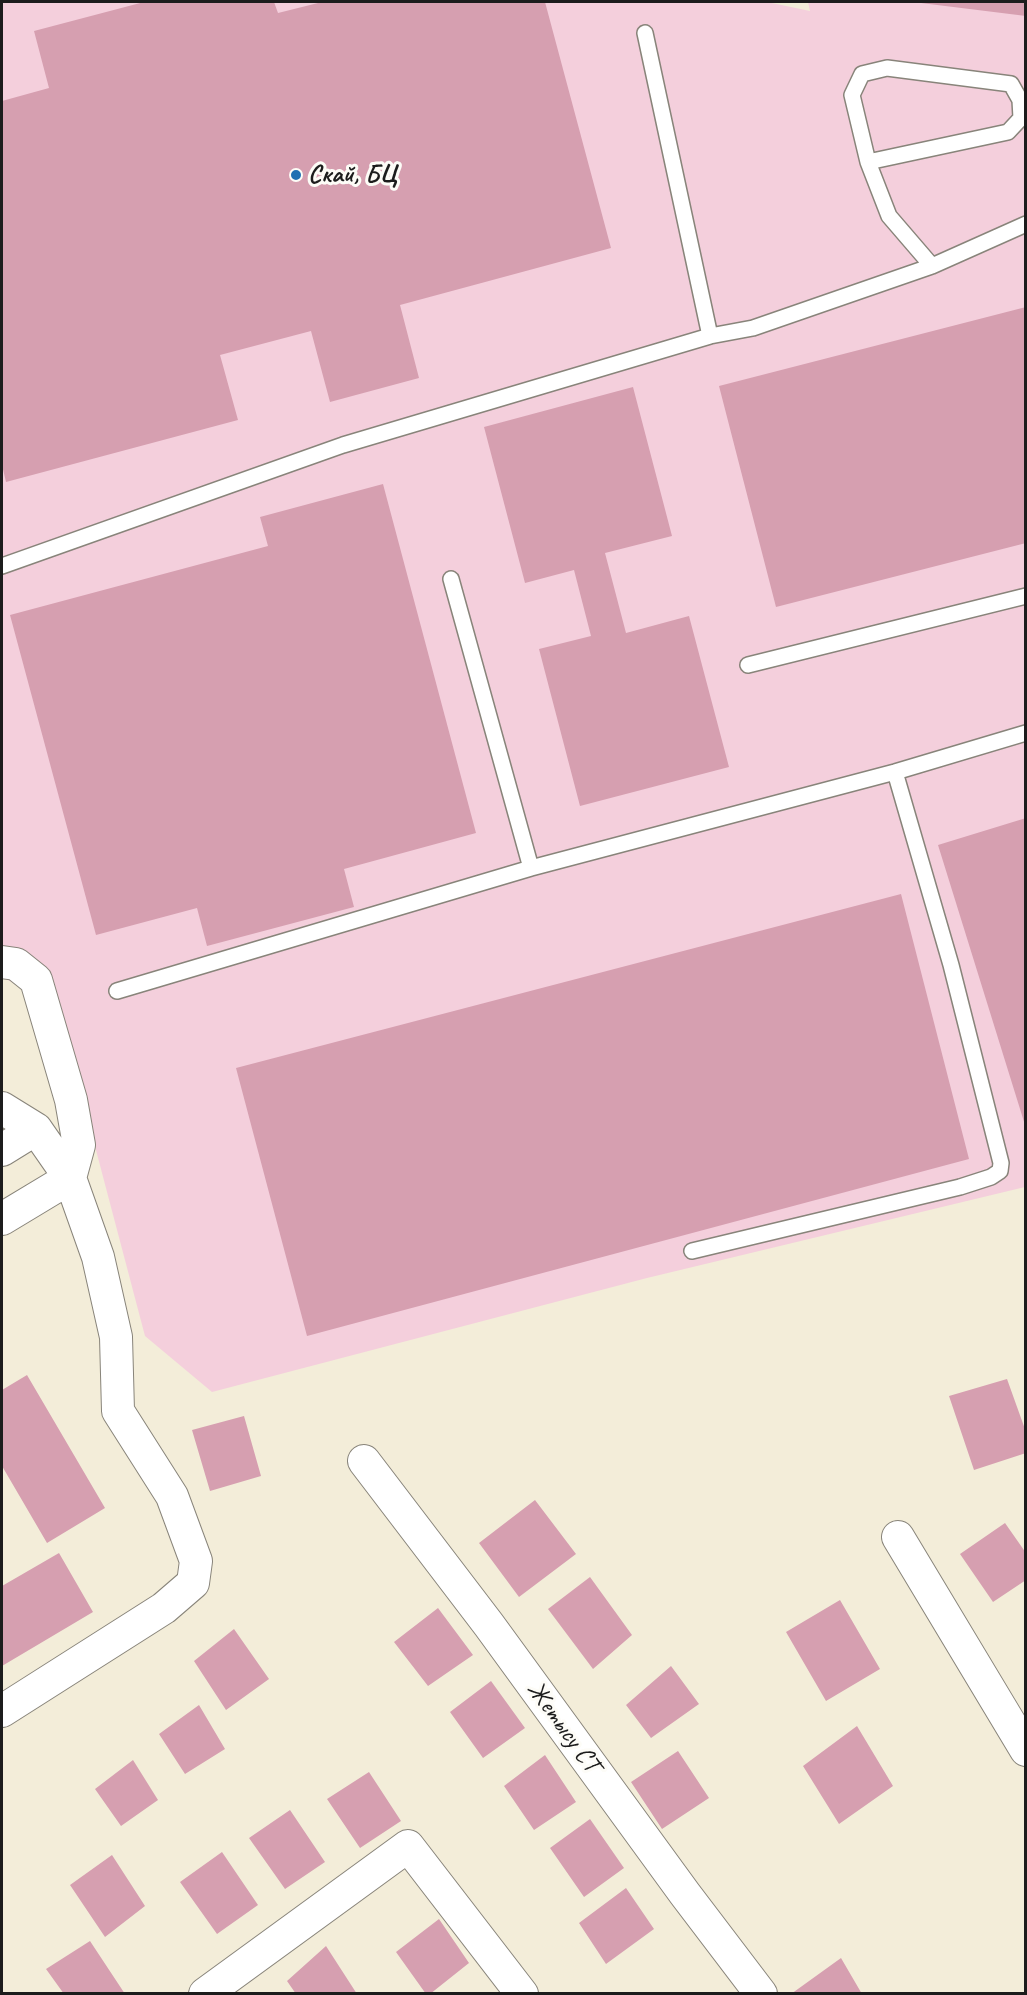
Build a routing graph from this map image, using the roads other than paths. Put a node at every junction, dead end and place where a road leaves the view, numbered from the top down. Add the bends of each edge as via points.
1 (645, 33) dead end
2 (868, 162) junction
3 (1026, 225) edge
4 (932, 266) junction
5 (710, 336) junction
6 (2, 566) edge
7 (451, 579) dead end
8 (1026, 596) edge
9 (748, 665) dead end
10 (1026, 733) edge
11 (895, 772) junction
12 (531, 868) junction
13 (2, 962) edge
14 (117, 991) dead end
15 (2, 1108) edge
16 (36, 1129) junction
17 (2, 1150) edge
18 (70, 1178) junction
19 (2, 1219) edge
20 (692, 1251) dead end
21 (364, 1461) dead end
22 (898, 1537) dead end
23 (2, 1711) edge
24 (1026, 1750) edge
25 (511, 1990) edge
26 (205, 1994) edge
27 (761, 1994) edge

1 - 5 lane
2 - 2 lane via 852,95 862,74 887,68 1011,84 1020,100 1021,118 1008,132
2 - 4 lane via 889,216
3 - 4 lane
4 - 5 lane via 753,328
5 - 6 lane via 342,444
7 - 12 lane
8 - 9 lane
10 - 11 lane
11 - 12 lane
11 - 20 lane via 951,965 1000,1171 960,1187
12 - 14 lane
13 - 18 street via 16,964 36,980 71,1100 79,1145
15 - 16 street
16 - 17 street
16 - 18 street
18 - 19 street
18 - 23 street via 98,1257 116,1337 118,1412 172,1496 196,1561 193,1583 164,1608
21 - 27 street, Жетысу СТ
22 - 24 street
25 - 26 street via 408,1846

